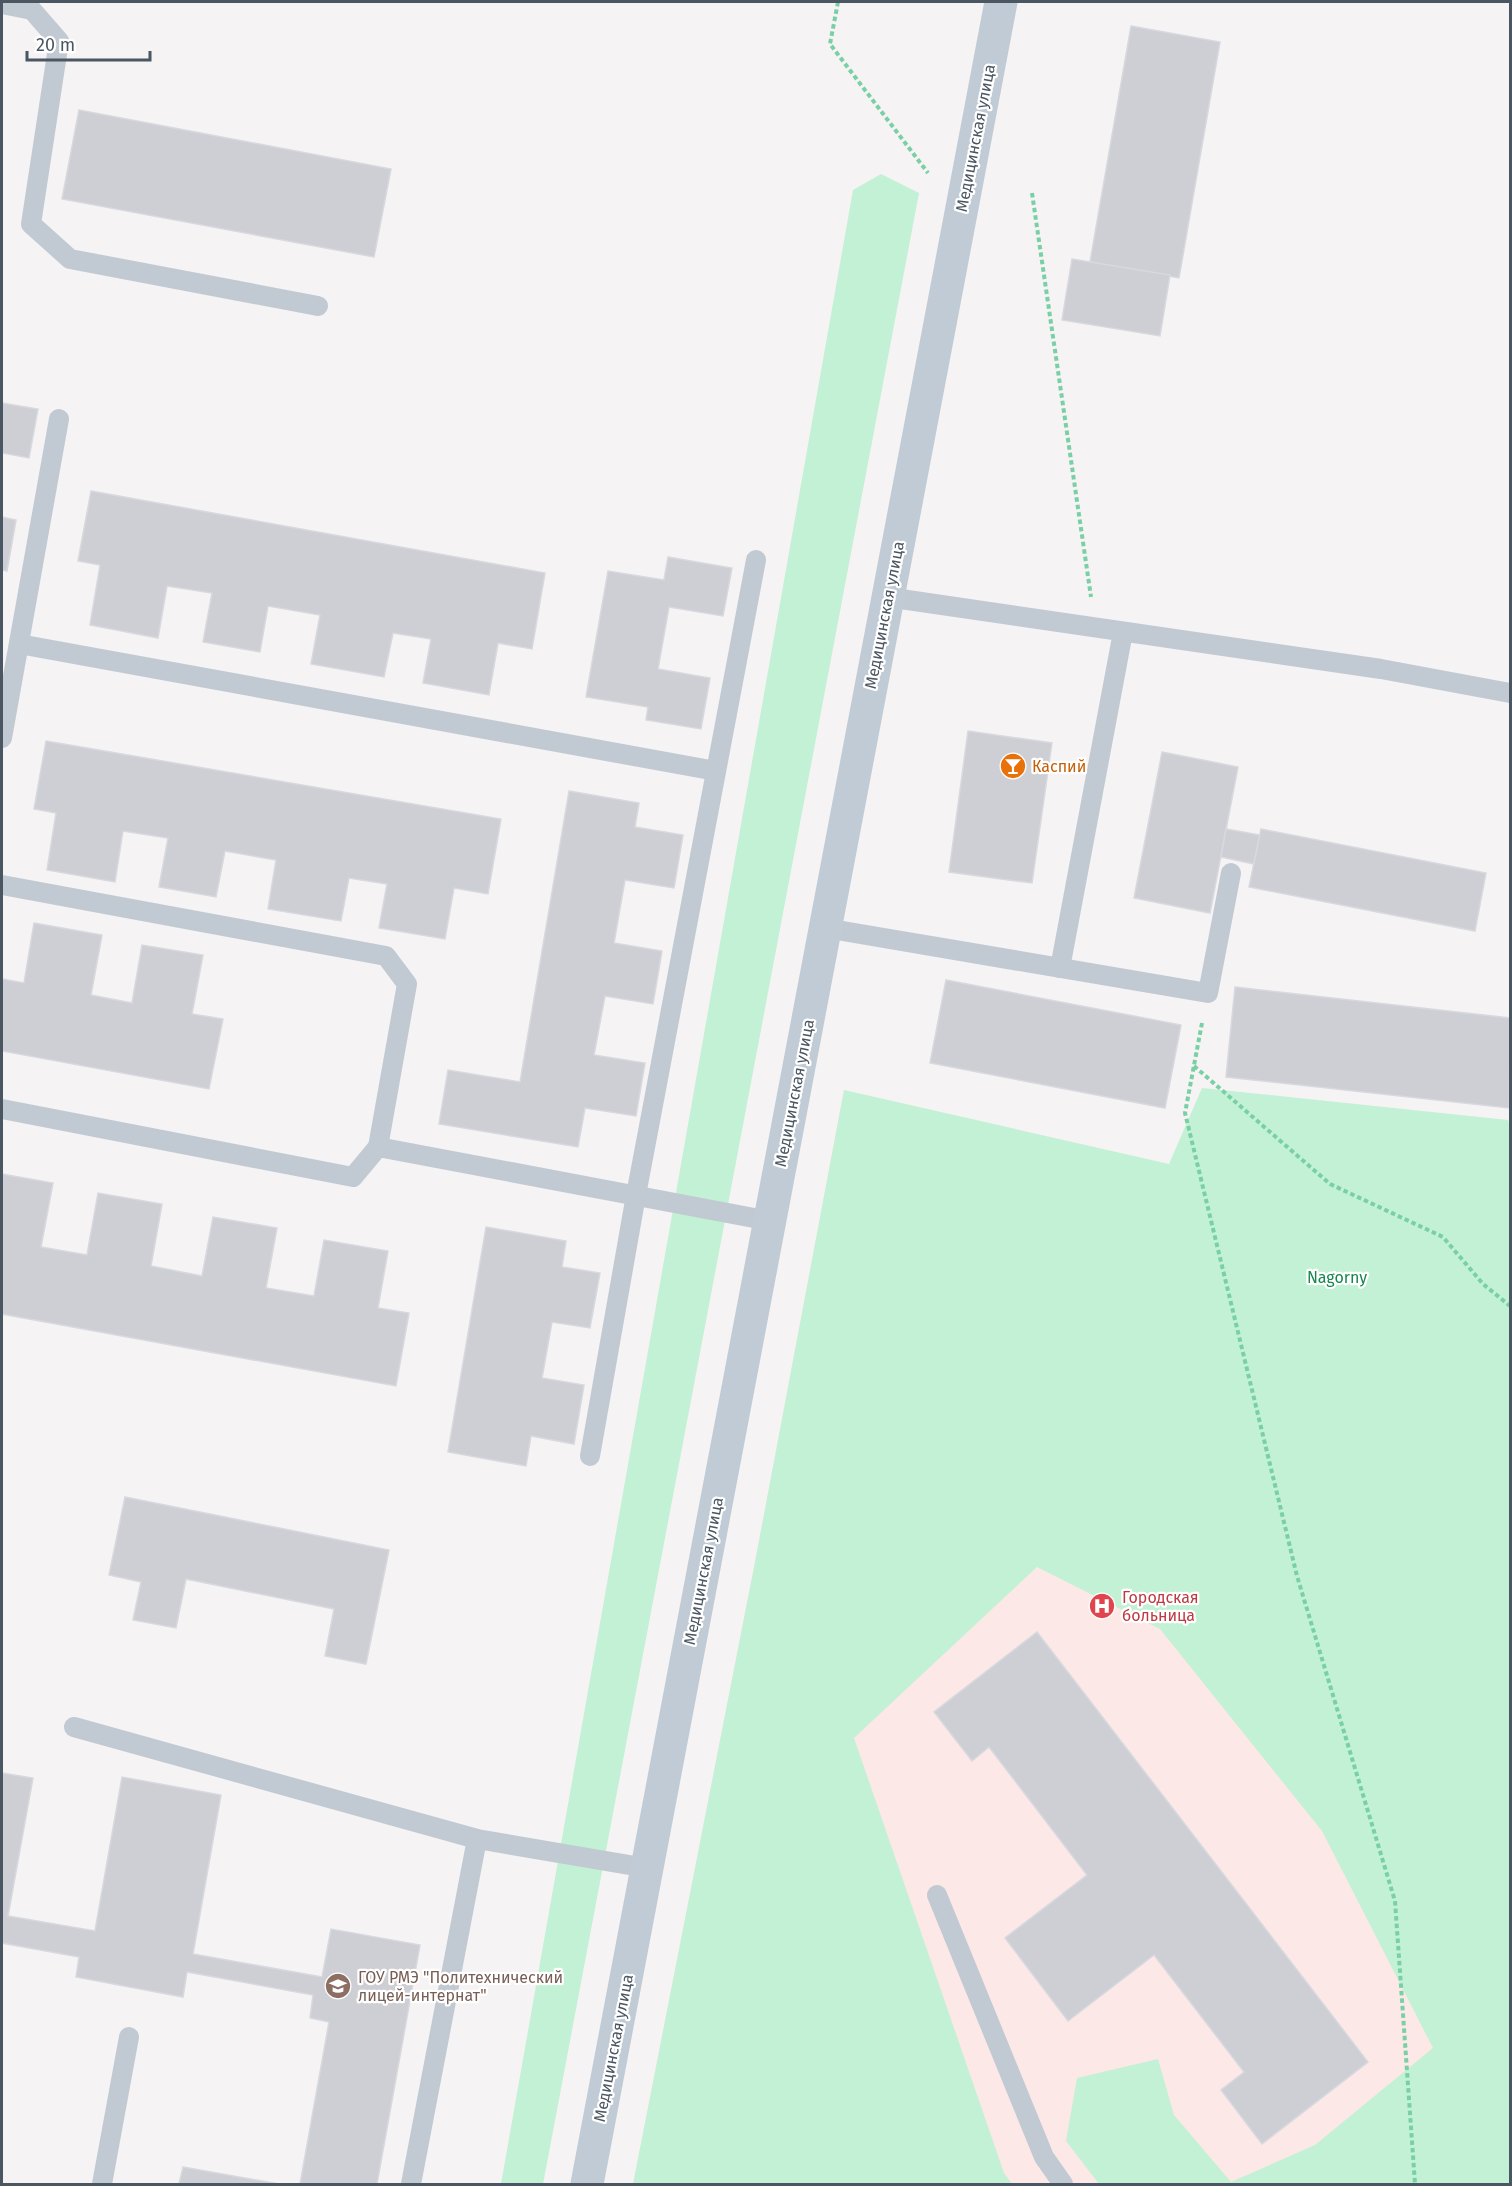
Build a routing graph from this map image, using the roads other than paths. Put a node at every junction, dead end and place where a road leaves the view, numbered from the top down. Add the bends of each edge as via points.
1 (1001, 2) edge
2 (2, 4) edge
3 (318, 306) dead end
4 (59, 419) dead end
5 (756, 560) dead end
6 (887, 597) junction
7 (1123, 632) junction
8 (19, 644) junction
9 (1510, 693) edge
10 (2, 738) edge
11 (716, 771) junction
12 (1232, 873) dead end
13 (2, 885) edge
14 (825, 928) junction
15 (1060, 968) junction
16 (2, 1109) edge
17 (378, 1147) junction
18 (636, 1195) junction
19 (770, 1221) junction
20 (590, 1456) dead end
21 (74, 1727) dead end
22 (477, 1839) junction
23 (647, 1868) junction
24 (937, 1895) dead end
25 (129, 2037) dead end
26 (102, 2184) edge
27 (411, 2184) edge
28 (587, 2184) edge
29 (1063, 2184) edge

1 - 6 main road, Медицинская улица
2 - 3 lane via 32,10 59,41 31,224 70,259
4 - 8 lane
5 - 11 lane
6 - 7 lane
6 - 14 main road, Медицинская улица
7 - 9 lane via 1381,669
7 - 15 lane
8 - 10 lane
8 - 11 lane
11 - 18 lane
12 - 15 lane via 1208,993
13 - 17 lane via 386,956 407,984
14 - 15 lane
14 - 19 main road, Медицинская улица
16 - 17 lane via 353,1177
17 - 18 lane
18 - 19 lane
18 - 20 lane
19 - 23 main road, Медицинская улица
21 - 22 lane
22 - 23 lane
22 - 27 lane
23 - 28 main road, Медицинская улица
24 - 29 lane via 1044,2157
25 - 26 lane

